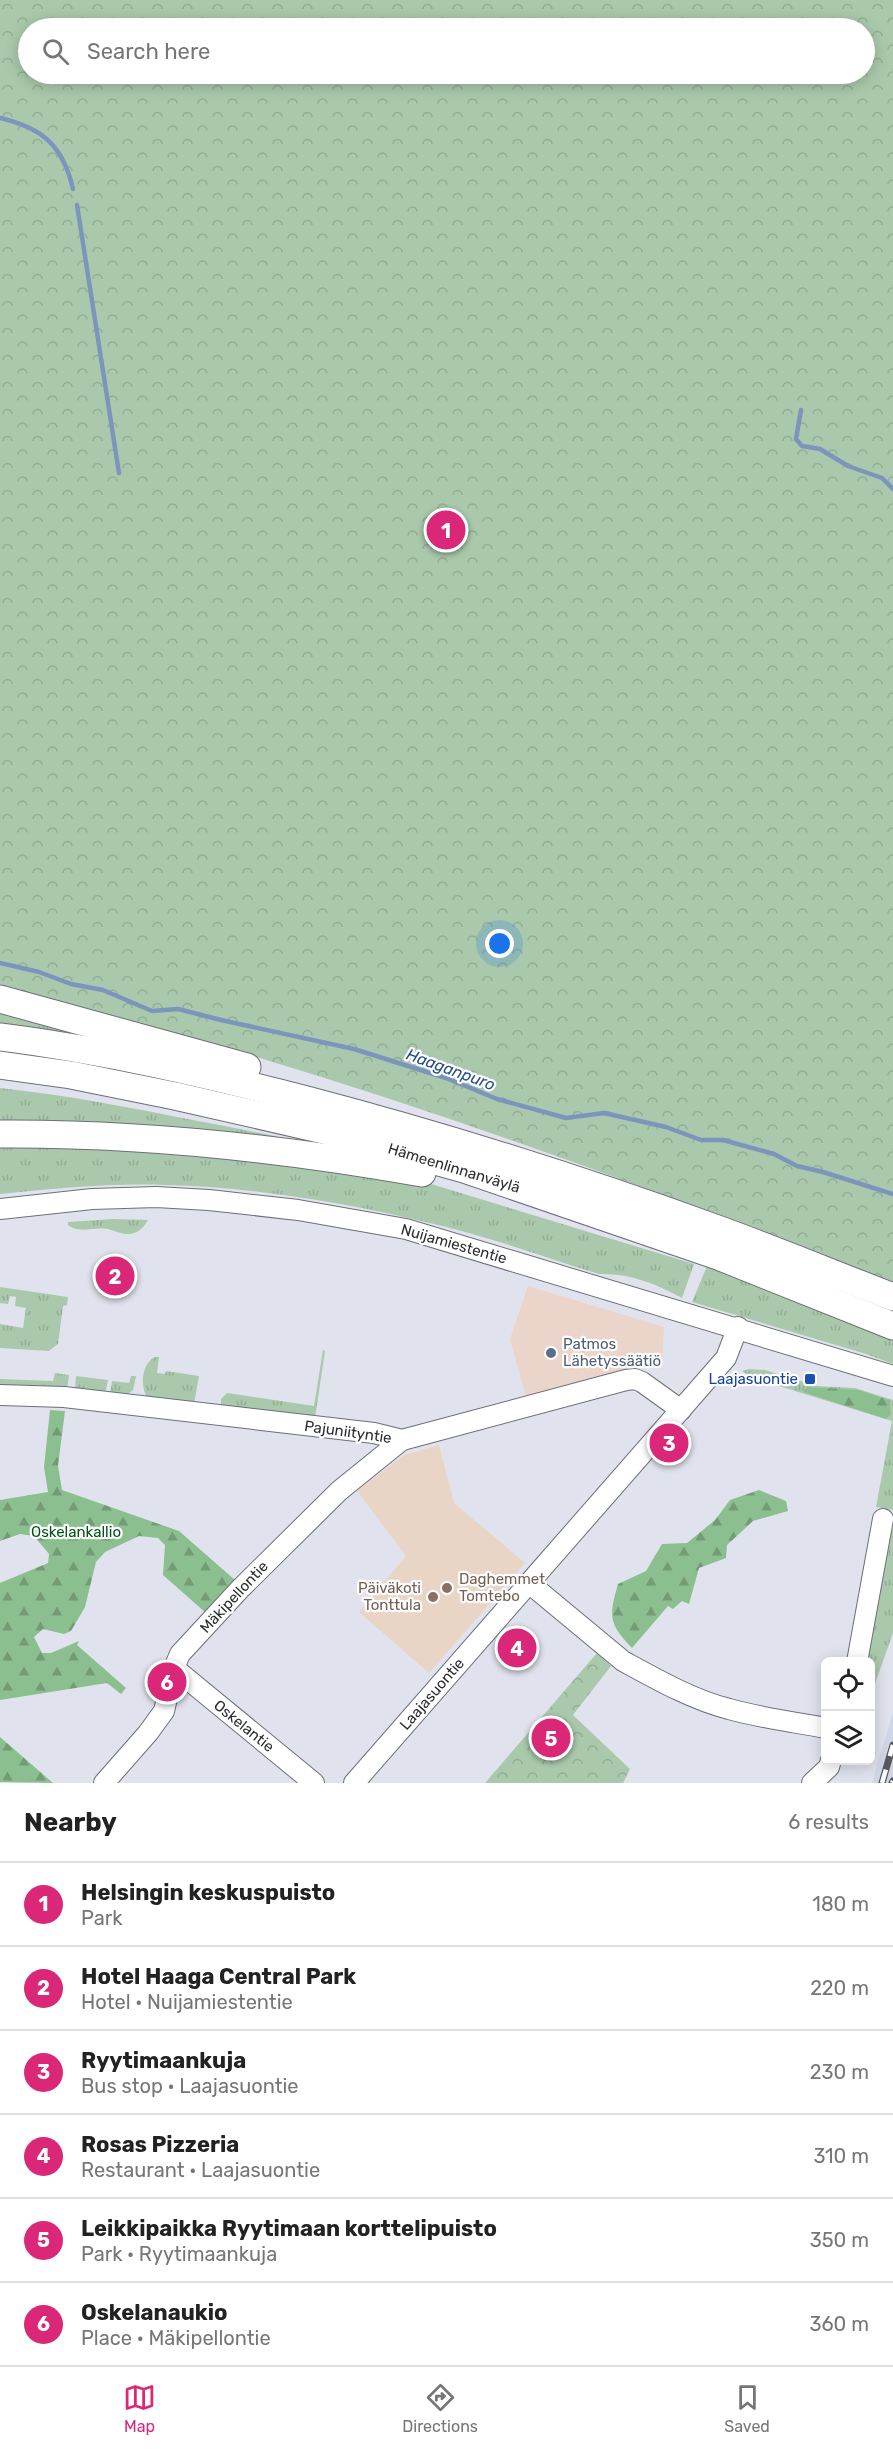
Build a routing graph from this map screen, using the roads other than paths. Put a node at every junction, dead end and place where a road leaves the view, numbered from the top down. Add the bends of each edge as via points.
1 (0, 999) edge
2 (0, 1037) edge
3 (0, 1065) edge
4 (388, 1121) junction
5 (0, 1134) edge
6 (527, 1191) junction
7 (0, 1209) edge
8 (893, 1297) edge
9 (893, 1326) edge
10 (738, 1328) junction
11 (893, 1376) edge
12 (0, 1395) edge
13 (681, 1410) junction
14 (402, 1440) junction
15 (883, 1519) dead end
16 (529, 1583) junction
17 (858, 1657) edge
18 (174, 1668) junction
19 (821, 1727) edge
20 (830, 1765) edge
21 (104, 1783) edge
22 (314, 1783) edge
23 (354, 1783) edge
24 (812, 1783) edge

1 - 4 highway via 294,1080
2 - 4 highway, Hämeenlinnanväylä via 180,1069
3 - 6 highway, Hämeenlinnanväylä via 71,1075 324,1130
4 - 8 highway, Hämeenlinnanväylä via 650,1204
5 - 6 highway via 72,1133 240,1145
6 - 9 highway, Hämeenlinnanväylä via 718,1256
7 - 10 street, Nuijamiestentie via 156,1197 298,1210 406,1229
10 - 11 street, Nuijamiestentie
10 - 13 street, Laajasuontie via 726,1358
12 - 14 street, Pajuniityntie via 64,1397 374,1433
13 - 14 street, Pajuniityntie via 635,1379
13 - 16 street, Laajasuontie
14 - 18 street, Mäkipellontie via 339,1491 240,1589 180,1654
15 - 17 street
16 - 19 street via 623,1661 638,1669 728,1709
16 - 23 street, Laajasuontie
18 - 21 street, Mäkipellontie via 164,1711
18 - 22 street, Oskelantie
20 - 24 street

